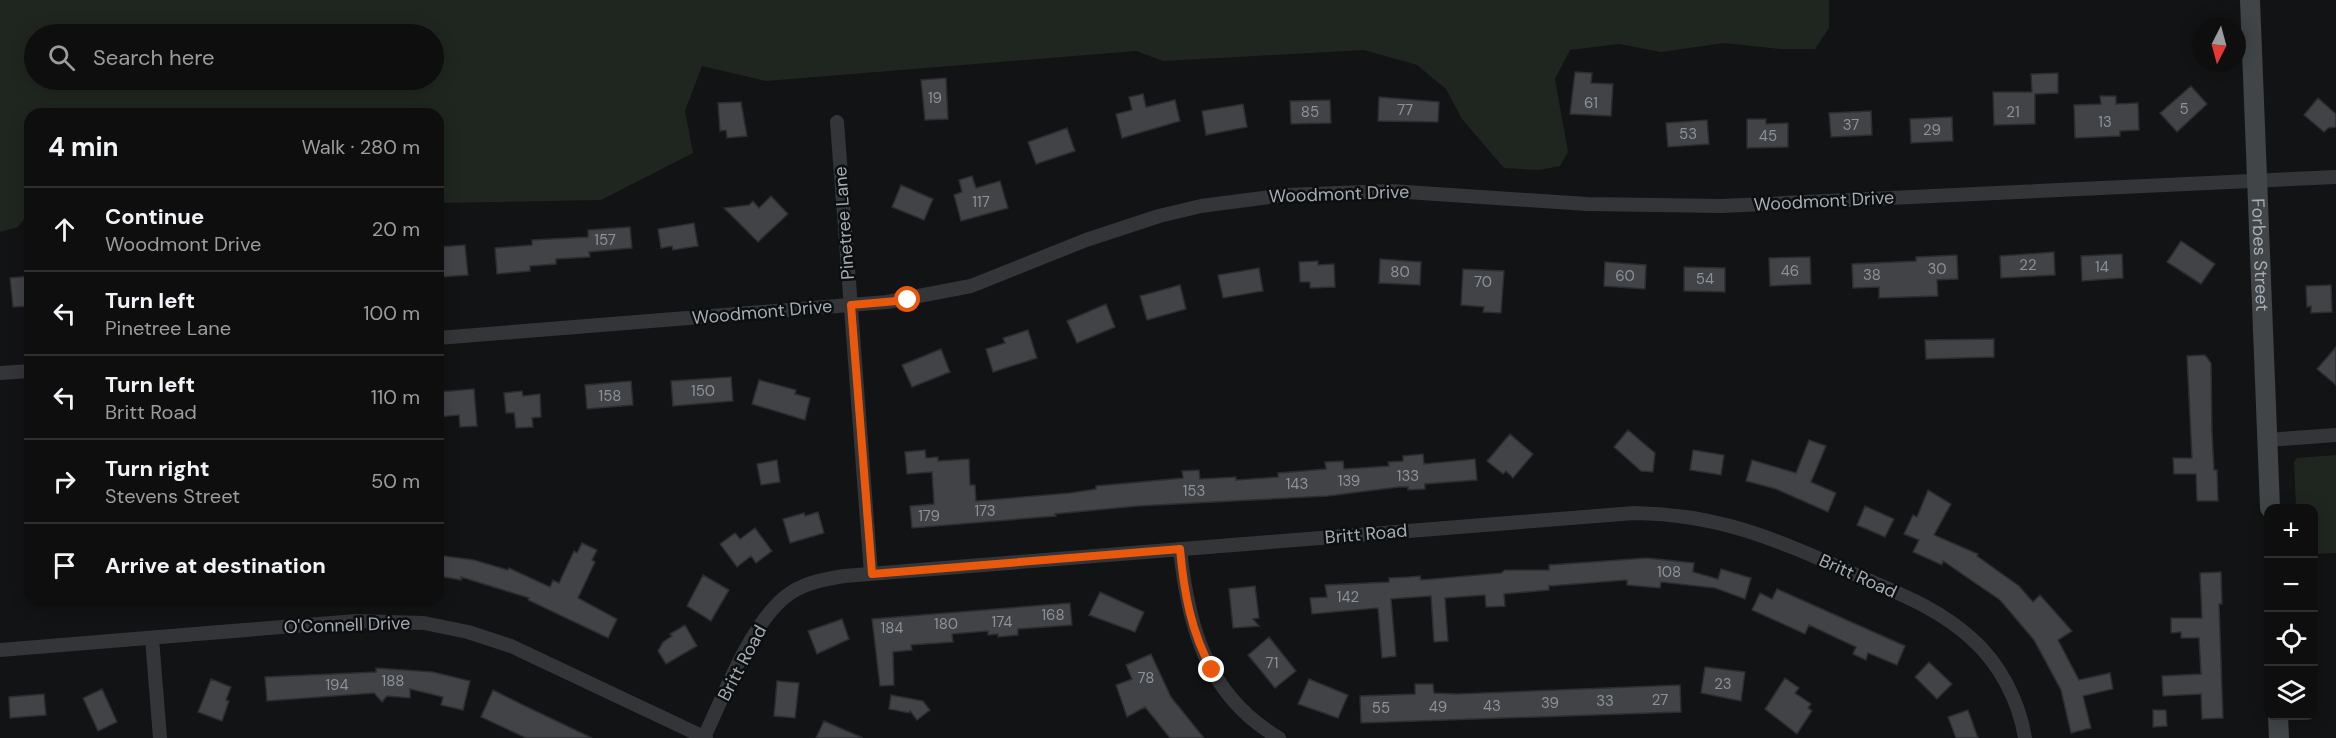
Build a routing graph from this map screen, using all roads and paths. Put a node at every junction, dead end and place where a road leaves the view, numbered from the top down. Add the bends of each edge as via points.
1 (2250, 0) edge
2 (837, 122) dead end
3 (2336, 177) edge
4 (2257, 182) junction
5 (851, 305) junction
6 (444, 338) edge
7 (24, 371) edge
8 (0, 373) edge
9 (2336, 435) edge
10 (2267, 440) junction
11 (2270, 504) edge
12 (1180, 549) junction
13 (872, 574) junction
14 (152, 638) junction
15 (0, 650) edge
16 (2278, 720) edge
17 (705, 737) edge
18 (160, 738) edge
19 (1279, 738) edge
20 (2025, 738) edge
21 (2279, 738) edge

1 - 4 main road, Forbes Street
2 - 5 street, Pinetree Lane
3 - 4 street, Woodmont Drive
4 - 5 street, Woodmont Drive via 1677,206 1402,191 1286,195 1243,199 1159,216 950,292
4 - 10 main road, Forbes Street
5 - 6 street, Woodmont Drive
5 - 13 street, Pinetree Lane
7 - 8 street
9 - 10 street
10 - 11 main road, Forbes Street
12 - 13 street, Britt Road
12 - 19 street via 1187,609 1203,654 1234,700
12 - 20 street, Britt Road via 1634,513 1724,523 1767,536 1945,617 1997,667 2013,698
13 - 17 street, Britt Road via 817,582 779,603 758,628
14 - 15 street, O'Connell Drive
14 - 17 street, O'Connell Drive via 356,621 446,627 490,638 532,655
14 - 18 street
16 - 21 main road

